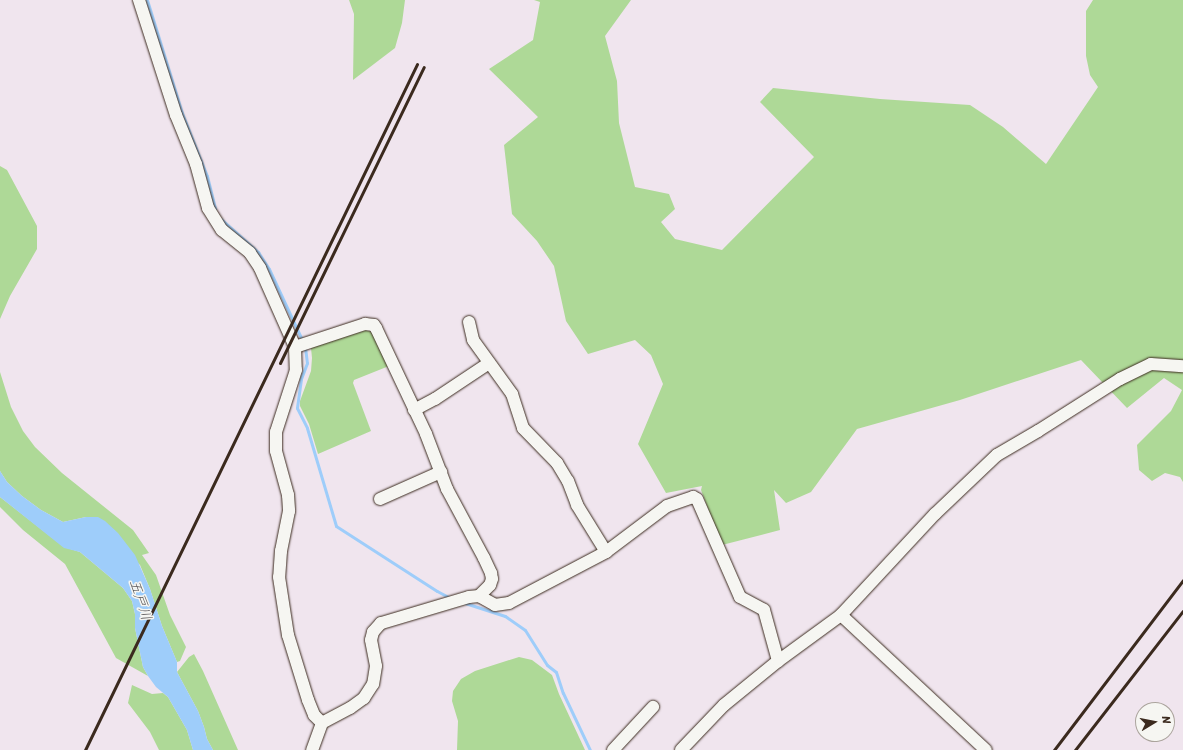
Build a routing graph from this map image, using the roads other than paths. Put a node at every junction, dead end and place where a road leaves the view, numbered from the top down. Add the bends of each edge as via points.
1 (140, 0) edge
2 (469, 322) dead end
3 (295, 347) junction
4 (489, 363) junction
5 (1183, 366) edge
6 (414, 410) junction
7 (441, 472) junction
8 (380, 499) dead end
9 (606, 552) junction
10 (479, 596) junction
11 (841, 615) junction
12 (778, 661) junction
13 (653, 707) dead end
14 (322, 723) junction
15 (312, 750) edge
16 (613, 750) edge
17 (681, 750) edge
18 (986, 750) edge

1 - 3 street via 176,115 196,164 208,208 222,230 250,253 260,268
2 - 4 street via 473,340
3 - 6 street via 365,324 374,325
3 - 14 street via 296,370 276,432 276,451 287,490 289,511 279,577 284,612 295,656 314,715
4 - 6 street via 455,387
4 - 9 street via 512,394 523,428 557,464 577,505
5 - 11 street via 1151,364 1132,373 997,455 935,514
6 - 7 street
7 - 8 street
7 - 10 street via 447,489 491,573 490,585
9 - 10 street via 509,603 495,605
9 - 12 street via 667,506 693,497 697,499 740,597 764,610
10 - 14 street via 381,622 373,632 371,640 376,666 373,684 364,698
11 - 12 street
11 - 18 street
12 - 17 street via 724,705
13 - 16 street
14 - 15 street

